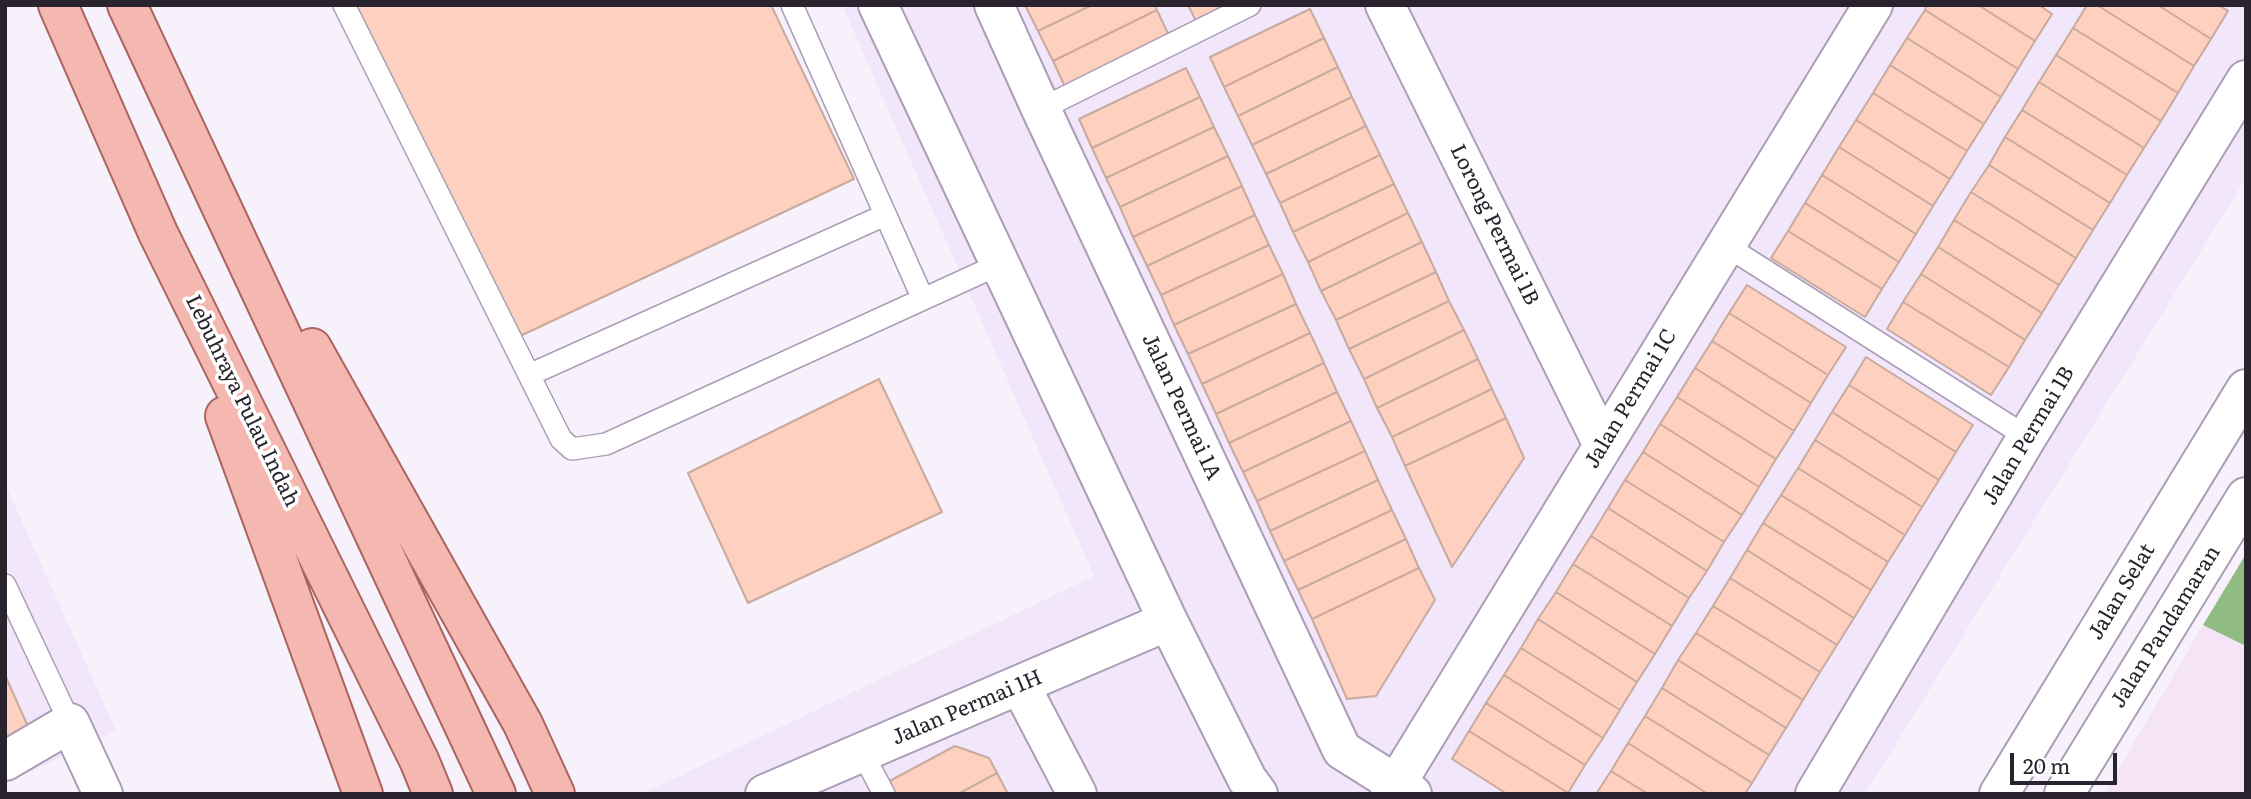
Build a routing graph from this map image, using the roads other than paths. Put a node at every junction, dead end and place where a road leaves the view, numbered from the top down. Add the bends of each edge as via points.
1 (58, 5) edge
2 (344, 5) edge
3 (792, 5) edge
4 (878, 5) edge
5 (995, 5) edge
6 (1250, 5) edge
7 (1385, 5) edge
8 (1873, 5) edge
9 (130, 9) edge
10 (149, 55) junction
11 (2246, 80) edge
12 (1041, 108) junction
13 (885, 215) junction
14 (158, 233) junction
15 (1725, 246) junction
16 (1000, 264) junction
17 (923, 299) junction
18 (529, 375) junction
19 (2246, 390) edge
20 (2027, 437) junction
21 (1603, 444) junction
22 (2246, 497) edge
23 (5, 585) edge
24 (1168, 621) junction
25 (1020, 685) junction
26 (70, 723) junction
27 (862, 752) junction
28 (5, 761) edge
29 (1399, 791) edge
30 (103, 794) edge
31 (363, 794) edge
32 (433, 794) edge
33 (496, 794) edge
34 (555, 794) edge
35 (765, 794) edge
36 (884, 794) edge
37 (1077, 794) edge
38 (1258, 794) edge
39 (1815, 794) edge
40 (1998, 794) edge
41 (2064, 794) edge

1 - 14 main road, Lebuhraya Pulau Indah
2 - 18 lane
3 - 13 lane
4 - 16 street
5 - 12 street, Jalan Permai 1A
6 - 12 lane
7 - 21 street, Lorong Permai 1B
8 - 15 street, Jalan Permai 1C
9 - 10 main road
10 - 33 main road
10 - 34 main road via 523,724
11 - 20 street, Jalan Permai 1B
12 - 29 street, Jalan Permai 1A via 1342,750
13 - 17 lane
13 - 18 lane
14 - 31 main road
14 - 32 main road, Lebuhraya Pulau Indah
15 - 20 lane
15 - 21 street, Jalan Permai 1C
16 - 17 lane
16 - 24 street
17 - 18 lane via 606,444 572,449 561,439
19 - 40 street, Jalan Selat
20 - 39 street, Jalan Permai 1B
21 - 29 street, Jalan Permai 1C
22 - 41 street, Jalan Pandamaran
23 - 26 lane
24 - 25 street, Jalan Permai 1H
24 - 38 street
25 - 27 street, Jalan Permai 1H
25 - 37 street
26 - 28 street
26 - 30 street
27 - 35 street, Jalan Permai 1H
27 - 36 lane

